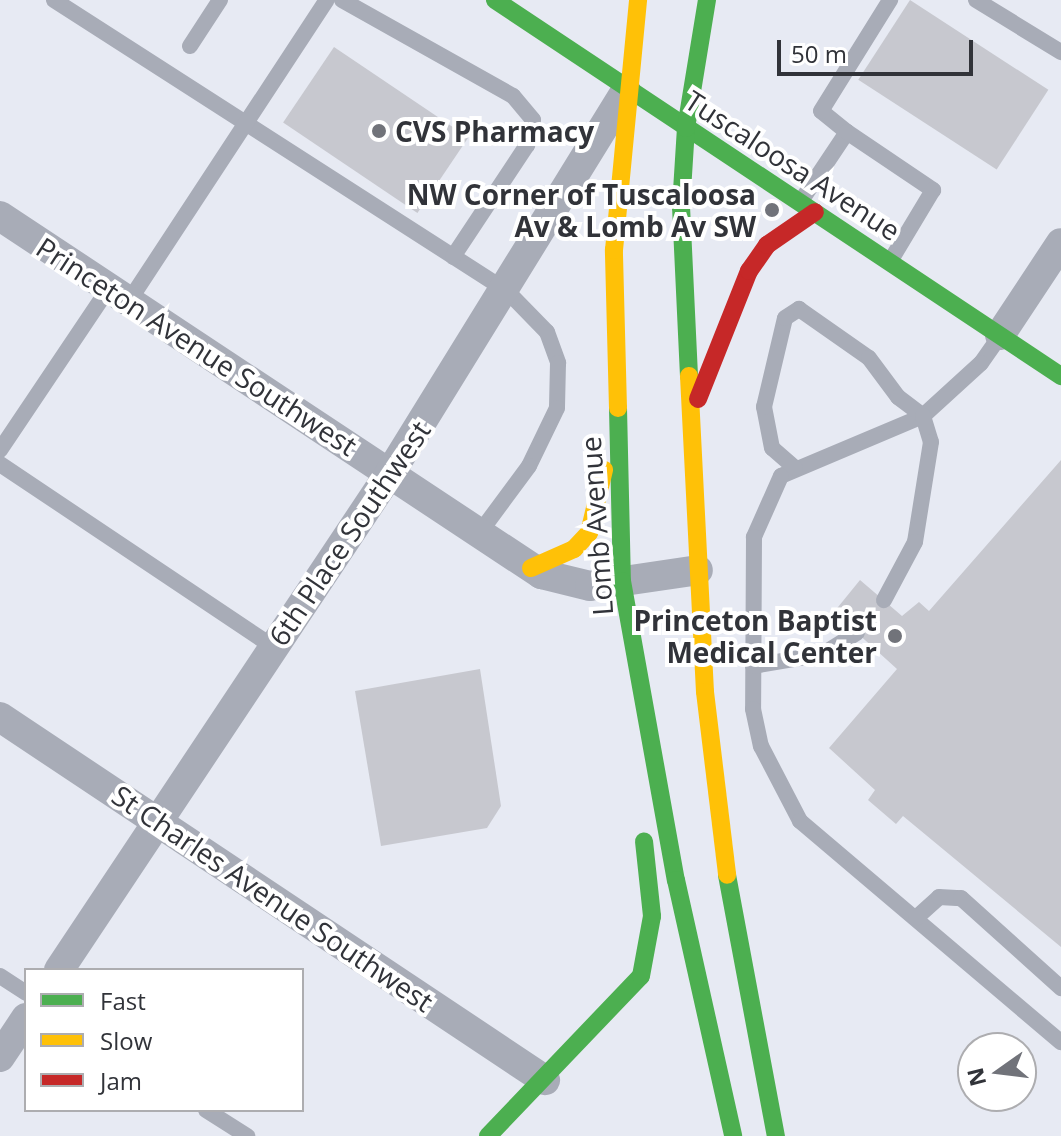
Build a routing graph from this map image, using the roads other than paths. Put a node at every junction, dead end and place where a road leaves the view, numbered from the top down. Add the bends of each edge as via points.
1 (54, 0) edge
2 (220, 0) edge
3 (327, 0) edge
4 (342, 0) edge
5 (495, 0) edge
6 (638, 0) edge
7 (707, 0) edge
8 (890, 0) edge
9 (976, 0) edge
10 (538, 5) dead end
11 (518, 16) junction
12 (190, 46) dead end
13 (1061, 52) edge
14 (627, 89) junction
15 (245, 123) junction
16 (686, 128) junction
17 (847, 132) junction
18 (808, 207) junction
19 (0, 216) edge
20 (1059, 252) edge
21 (453, 257) junction
22 (890, 262) junction
23 (507, 291) junction
24 (119, 294) junction
25 (1000, 335) junction
26 (1061, 376) edge
27 (616, 382) junction
28 (923, 416) junction
29 (691, 419) junction
30 (0, 450) edge
31 (0, 464) edge
32 (795, 468) junction
33 (390, 473) junction
34 (478, 535) junction
35 (531, 568) junction
36 (698, 570) junction
37 (622, 581) junction
38 (884, 600) dead end
39 (857, 633) dead end
40 (273, 647) junction
41 (753, 666) junction
42 (642, 692) junction
43 (0, 717) edge
44 (158, 822) junction
45 (916, 918) junction
46 (60, 968) edge
47 (0, 976) edge
48 (1061, 988) edge
49 (24, 992) edge
50 (24, 1021) edge
51 (1061, 1042) edge
52 (0, 1057) edge
53 (545, 1080) junction
54 (209, 1112) edge
55 (247, 1136) edge
56 (488, 1136) edge
57 (733, 1136) edge
58 (776, 1136) edge

1 - 15 lane
2 - 12 lane
3 - 15 lane
4 - 21 lane via 513,96 533,120 527,145
5 - 11 main road, Tuscaloosa Avenue
6 - 14 main road, Lomb Avenue
7 - 16 main road
8 - 17 lane via 821,111
9 - 13 lane
10 - 11 main road
11 - 14 main road, Tuscaloosa Avenue
14 - 16 main road, Tuscaloosa Avenue
14 - 23 street, 6th Place Southwest
14 - 27 main road, Lomb Avenue via 614,250
15 - 21 lane
15 - 24 lane
16 - 18 main road, Tuscaloosa Avenue
16 - 29 main road via 681,207
17 - 18 lane
17 - 22 lane via 933,190
18 - 22 main road, Tuscaloosa Avenue
18 - 29 main road via 767,245 749,271
19 - 24 street, Princeton Avenue Southwest
20 - 25 street
21 - 23 lane
22 - 25 main road, Tuscaloosa Avenue
23 - 33 street, 6th Place Southwest
23 - 34 lane via 547,332 558,363 557,408 529,466
24 - 30 lane
24 - 33 street, Princeton Avenue Southwest
25 - 26 main road, Tuscaloosa Avenue
25 - 28 lane via 981,363
27 - 35 main road via 589,533 574,549
27 - 37 main road, Lomb Avenue
28 - 32 lane via 883,437
28 - 32 lane via 898,397 869,358 807,310 794,310 770,363 764,407 772,448
28 - 38 lane via 931,442 915,542
29 - 36 main road
31 - 40 lane
32 - 41 lane via 764,502 754,537
33 - 34 street, Princeton Avenue Southwest
33 - 40 street, 6th Place Southwest
34 - 35 street, Princeton Avenue Southwest
35 - 37 street, Princeton Avenue Southwest via 590,586
36 - 37 street, Princeton Avenue Southwest
36 - 58 main road via 705,692 736,947
37 - 42 main road, Lomb Avenue
39 - 41 lane via 823,654
40 - 44 street, 6th Place Southwest
41 - 45 lane via 761,746 800,821
42 - 53 main road via 643,835 652,916 641,976
42 - 57 main road, Lomb Avenue
43 - 44 street, St Charles Avenue Southwest
44 - 46 street, 6th Place Southwest
44 - 53 street, St Charles Avenue Southwest
45 - 48 lane via 939,897 961,898
45 - 51 lane
47 - 49 lane
50 - 52 street
53 - 56 main road
54 - 55 lane

